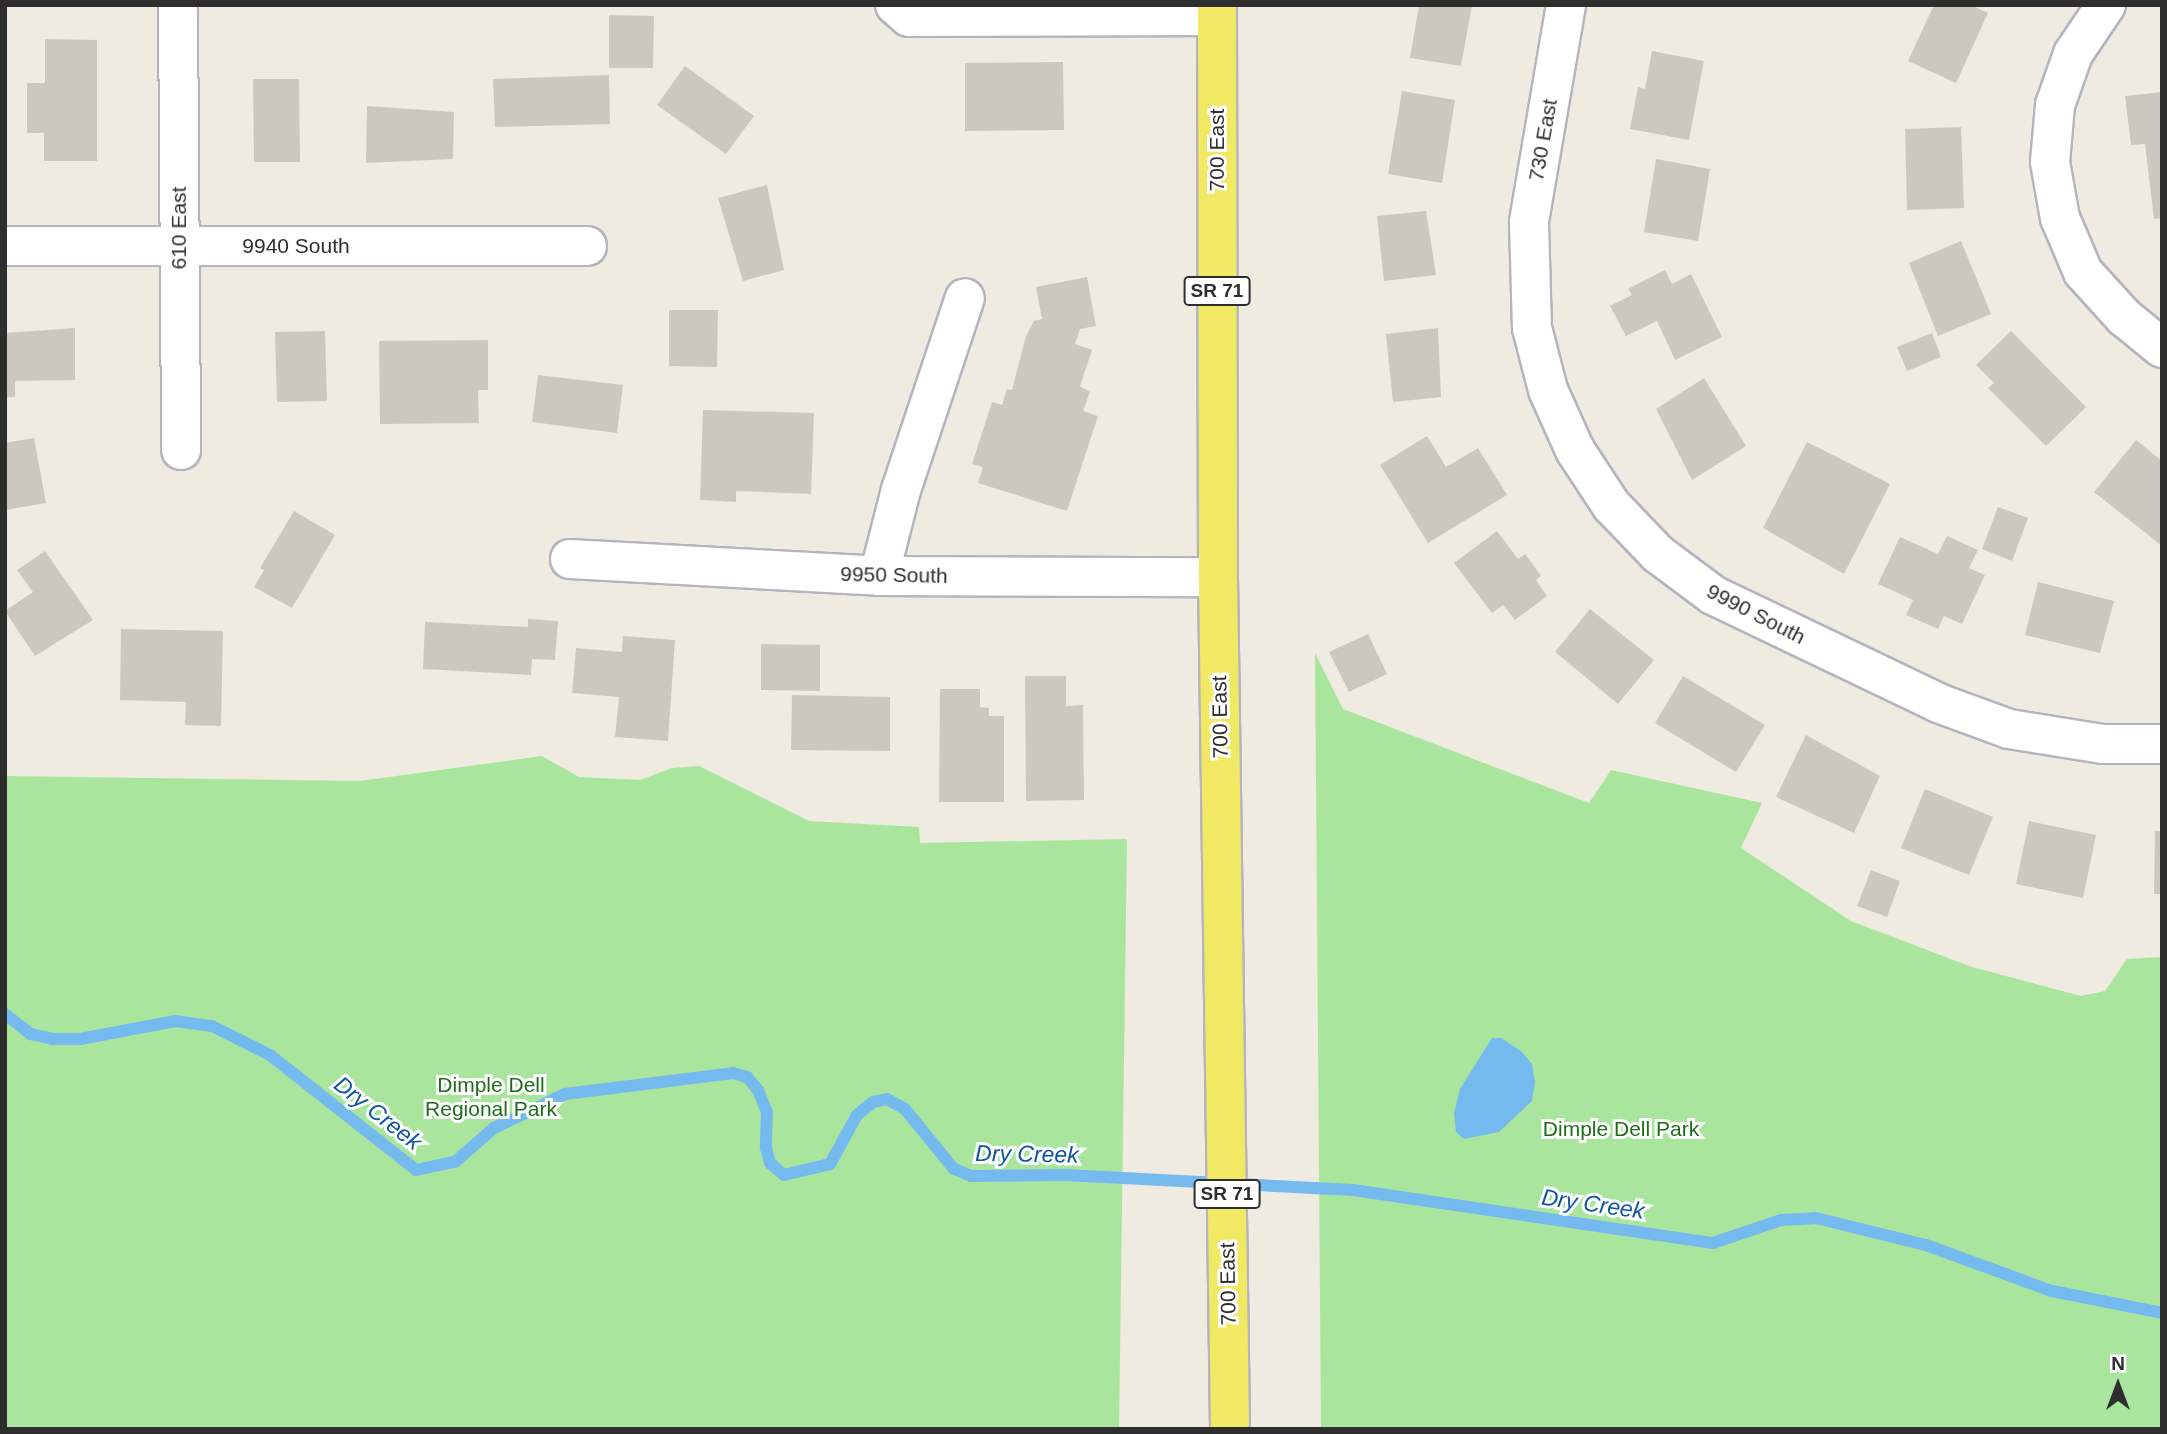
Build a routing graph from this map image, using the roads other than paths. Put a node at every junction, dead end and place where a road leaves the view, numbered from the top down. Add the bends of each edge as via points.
1 (178, 5) edge
2 (895, 5) edge
3 (1566, 5) edge
4 (2106, 5) edge
5 (1217, 10) edge
6 (5, 246) edge
7 (179, 246) junction
8 (587, 246) dead end
9 (1528, 275) joint
10 (965, 298) dead end
11 (2162, 348) edge
12 (181, 450) dead end
13 (570, 559) dead end
14 (879, 576) junction
15 (1218, 577) junction
16 (2162, 744) edge
17 (1230, 1429) edge

1 - 7 street, 610 East
2 - 5 street via 909,17
3 - 9 street, 730 East via 1529,222
4 - 11 street via 2069,67 2055,105 2050,162 2060,218 2083,272 2124,317
5 - 15 main road, 700 East / SR 71
6 - 7 street, 9940 South
7 - 8 street, 9940 South
7 - 12 street, 610 East
9 - 16 street, 9990 South via 1532,328 1548,390 1575,450 1611,505 1658,554 1713,595 1938,703 2009,729 2103,744
10 - 14 street via 901,490
13 - 14 street, 9950 South
14 - 15 street, 9950 South
15 - 17 main road, 700 East / SR 71

